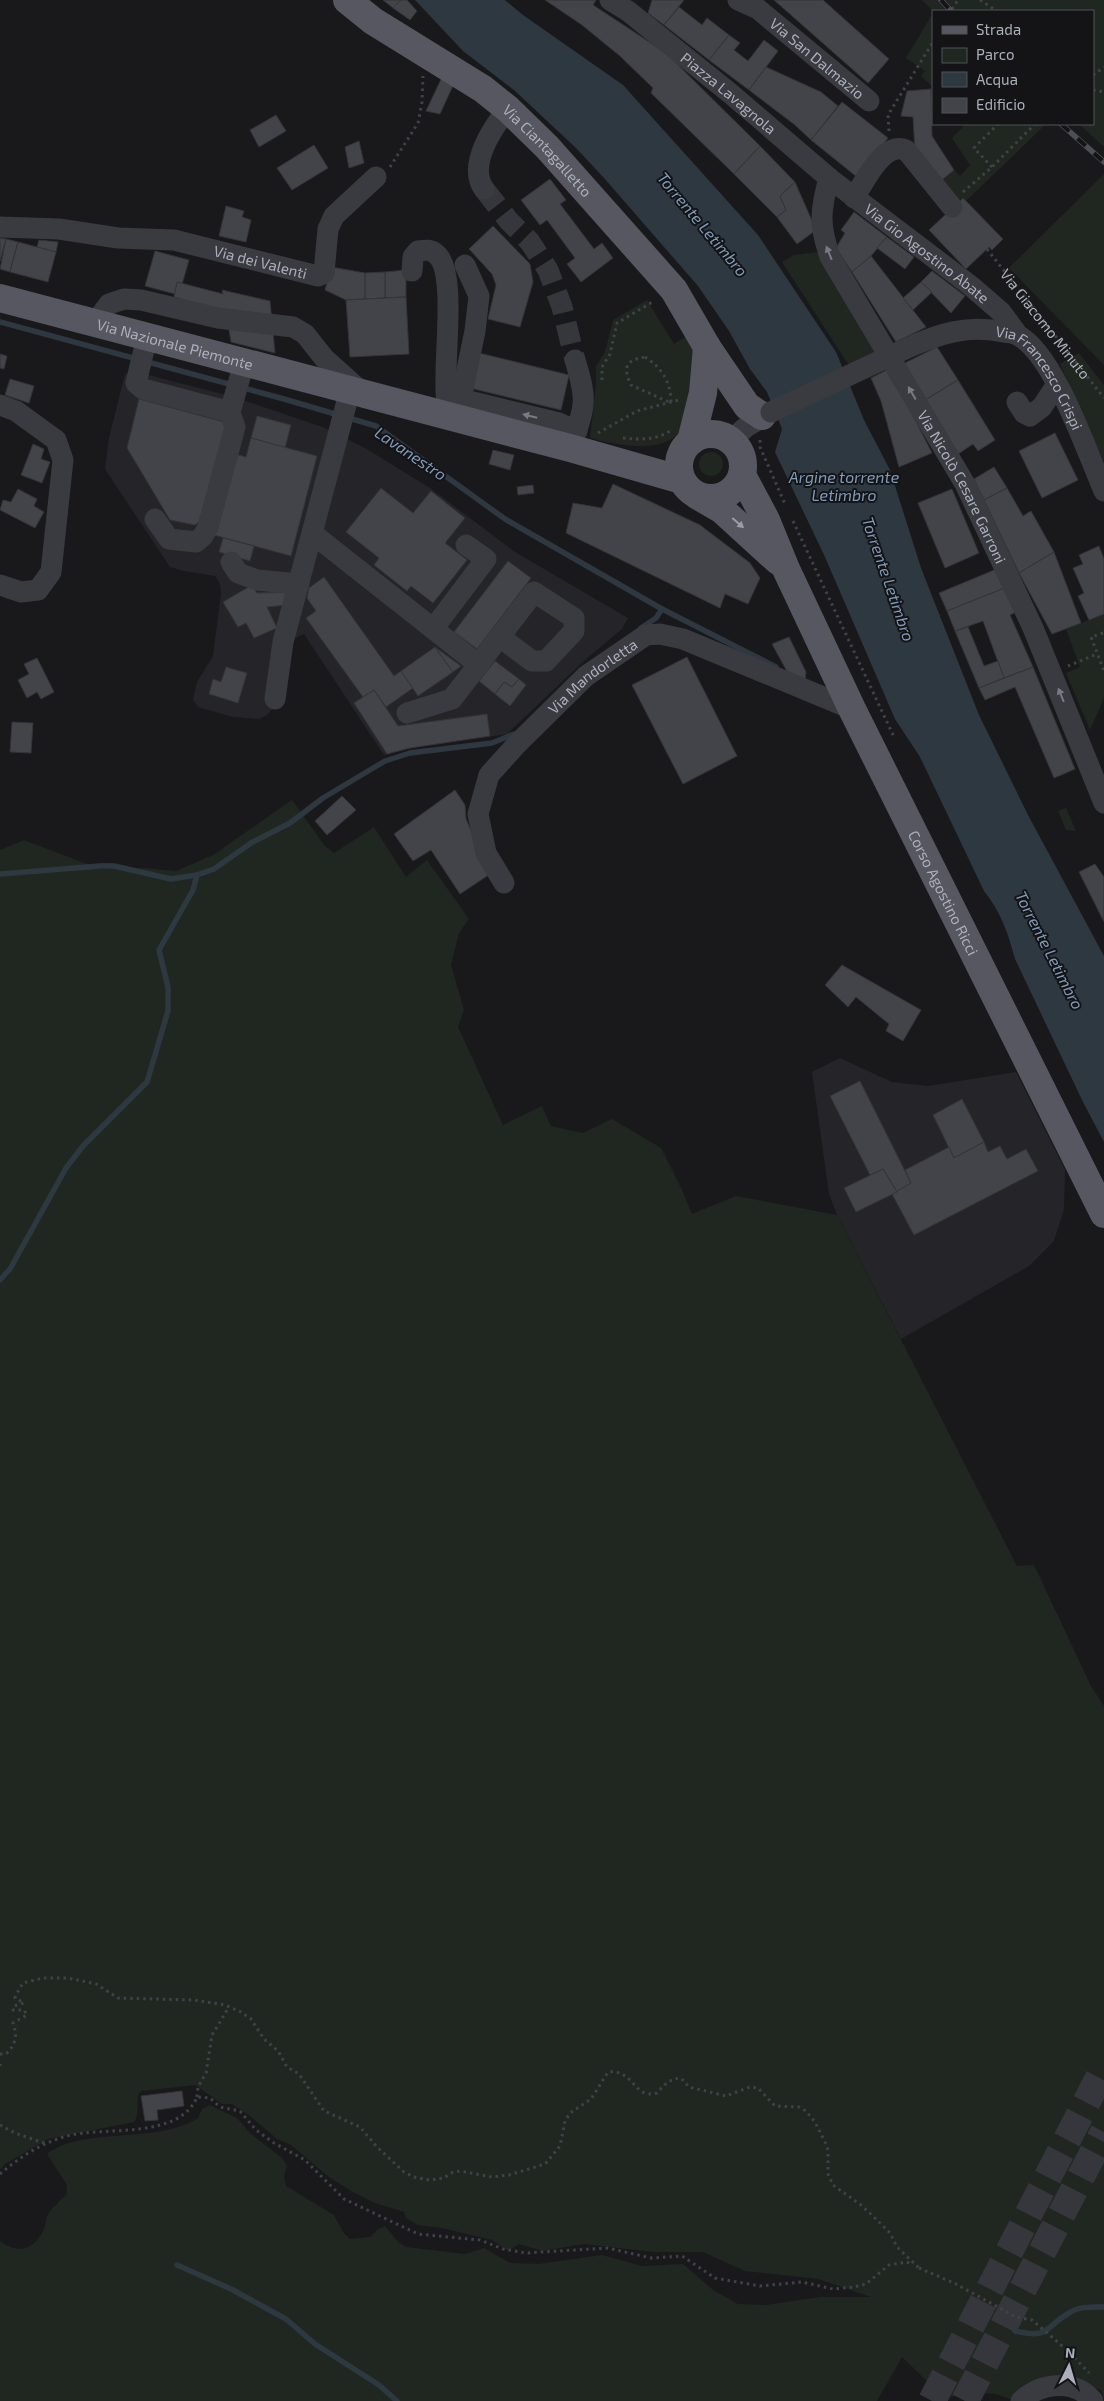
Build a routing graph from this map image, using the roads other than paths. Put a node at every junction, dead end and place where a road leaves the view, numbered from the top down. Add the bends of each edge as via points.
1 (347, 0) edge
2 (738, 0) edge
3 (624, 4) edge
4 (869, 101) dead end
5 (508, 109) junction
6 (376, 177) road end
7 (829, 178) junction
8 (484, 188) tunnel mouth
9 (854, 198) junction
10 (951, 205) road end
11 (0, 228) edge
12 (465, 265) dead end
13 (412, 271) dead end
14 (0, 298) edge
15 (95, 323) junction
16 (1018, 335) junction
17 (147, 337) junction
18 (708, 347) junction
19 (575, 360) tunnel mouth
20 (244, 363) junction
21 (353, 395) junction
22 (1050, 395) junction
23 (1017, 402) dead end
24 (0, 404) edge
25 (230, 412) junction
26 (458, 412) junction
27 (767, 414) junction
28 (725, 438) junction
29 (574, 440) junction
30 (682, 440) junction
31 (606, 441) junction
32 (742, 475) junction
33 (690, 488) junction
34 (1104, 491) edge
35 (154, 519) dead end
36 (313, 534) junction
37 (466, 545) dead end
38 (231, 562) dead end
39 (786, 569) junction
40 (299, 584) junction
41 (0, 585) edge
42 (440, 635) junction
43 (500, 636) dead end
44 (479, 665) junction
45 (275, 699) dead end
46 (852, 709) junction
47 (407, 713) dead end
48 (1104, 803) edge
49 (504, 884) dead end
50 (1104, 1214) edge
51 (1021, 2401) edge
52 (1093, 2401) edge

1 - 5 main road, Via Ciantagalletto via 373,21 483,89
2 - 4 street, Via San Dalmazio via 758,9
3 - 7 street, Piazza Lavagnola
5 - 8 street via 497,122 479,162 479,181
5 - 18 main road, Via Ciantagalletto via 547,147 674,290
6 - 11 street, Via dei Valenti via 334,216 328,229 324,273 318,276 174,240 118,238 59,229
7 - 9 street, Via Gio Agostino Abate
48 -> 7 street, Via Nicolò Cesare Garroni via 1052,672 965,484 830,257 822,234 822,206
9 - 10 street via 884,154 892,149 906,150
9 - 16 street, Via Gio Agostino Abate via 971,286 1002,312
12 - 26 street via 480,296
13 - 26 street via 418,251 432,251 442,261 447,293 447,402
14 - 15 main road, Via Nazionale Piemonte
15 - 17 main road, Via Nazionale Piemonte
15 - 21 street via 109,304 124,299 218,318 293,327 305,334
16 - 22 street, Via Francesco Crispi via 1036,350
16 - 27 street, Via Francesco Crispi, bridge via 993,329 952,330
17 - 20 main road, Via Nazionale Piemonte
17 - 25 street via 136,383 143,389
18 - 27 main road, Via Ciantagalletto via 747,406
18 - 28 main road, Via Ciantagalletto via 718,379
18 - 30 main road via 702,403
19 - 29 street via 583,386 584,408
20 - 21 main road, Via Nazionale Piemonte
20 - 25 street
21 - 26 main road, Via Nazionale Piemonte
21 - 36 street via 337,441
22 - 23 street via 1030,416
22 - 34 street, Via Francesco Crispi
24 - 41 street via 16,411 56,440 63,460 51,572 38,590 22,592
25 - 35 street via 235,426 203,536 196,542 169,539
26 - 29 main road, Via Nazionale Piemonte
27 - 28 street, Via Francesco Crispi
28 - 30 main road via 709,434
28 - 32 main road via 742,456
29 - 31 main road, Via Nazionale Piemonte
30 - 31 main road, Via Nazionale Piemonte
30 - 33 main road via 679,460
31 - 33 main road, Via Nazionale Piemonte
32 - 33 main road via 730,492 720,497 709,498
32 - 39 main road, Corso Agostino Ricci via 766,520
33 -> 39 main road, Corso Agostino Ricci via 752,534
36 - 40 street
36 - 42 street
37 - 42 street via 486,559
38 - 40 street via 238,573 257,580
39 - 46 main road, Corso Agostino Ricci via 848,671
40 - 45 street via 283,642
42 - 44 street
43 - 44 street
44 - 47 street via 452,699
46 - 49 street, Via Mandorletta via 683,639 646,635 586,676 489,775 478,814 486,853
46 - 50 main road, Corso Agostino Ricci
51 - 52 street via 1028,2394 1049,2386 1076,2389

